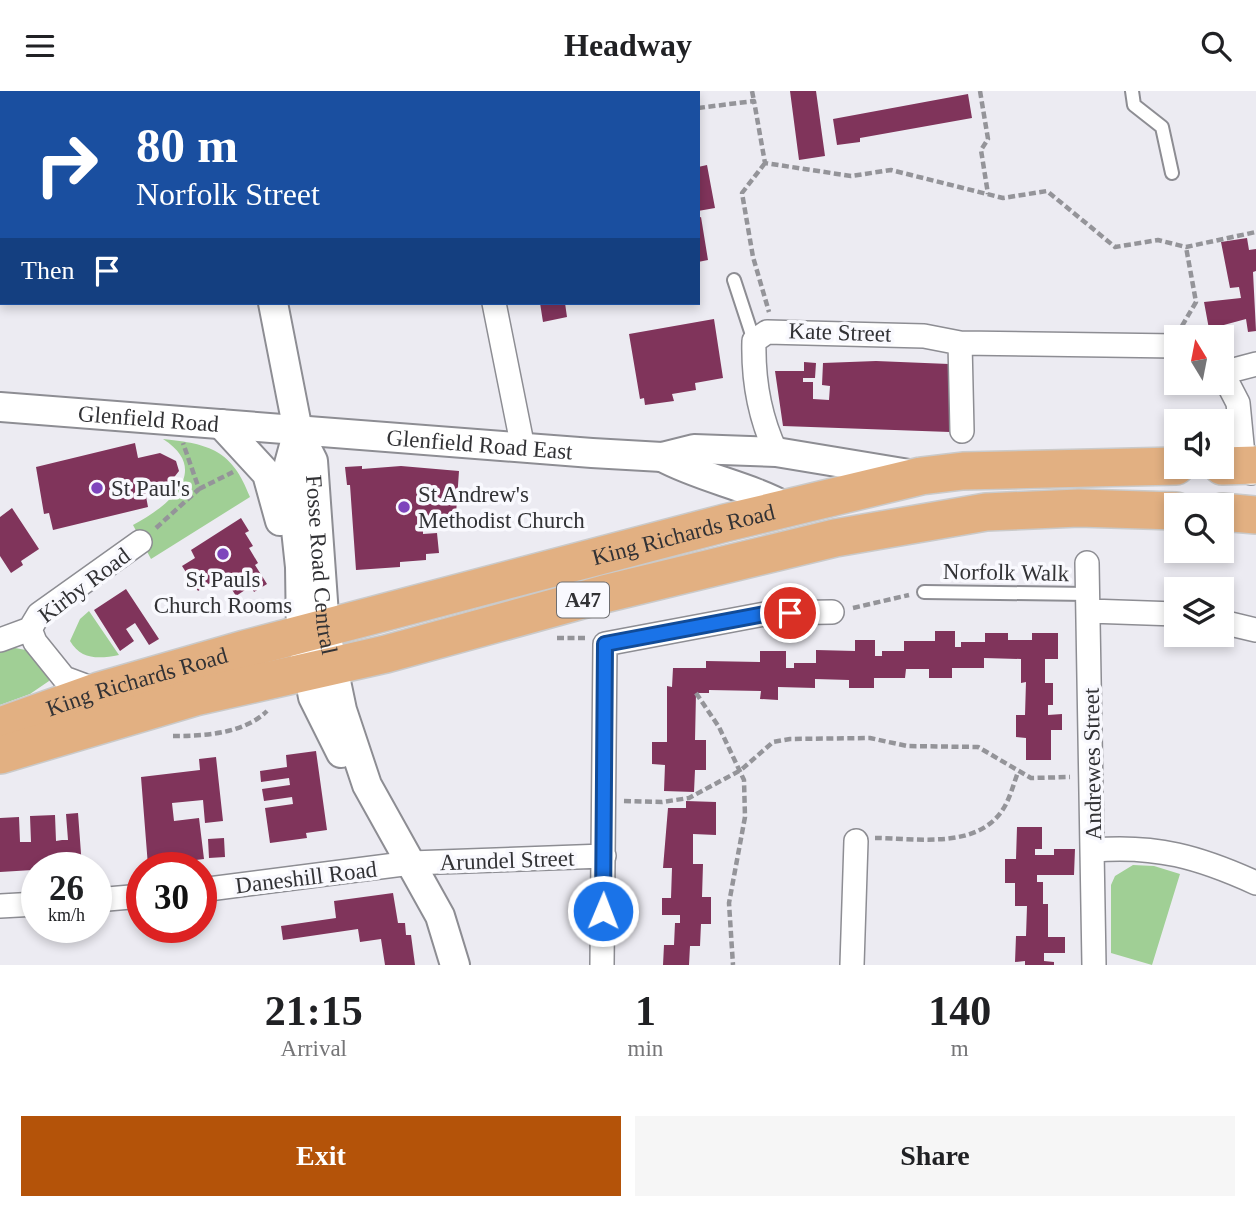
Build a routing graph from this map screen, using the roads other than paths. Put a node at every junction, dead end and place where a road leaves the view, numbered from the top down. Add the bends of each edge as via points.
1 (1132, 91) edge
2 (1172, 173) dead end
3 (734, 280) dead end
4 (273, 305) edge
5 (495, 305) edge
6 (754, 341) junction
7 (960, 343) junction
8 (1164, 345) edge
9 (1256, 364) edge
10 (1234, 370) edge
11 (1234, 395) edge
12 (0, 407) edge
13 (221, 423) junction
14 (298, 431) junction
15 (962, 431) dead end
16 (523, 448) junction
17 (776, 452) junction
18 (662, 457) junction
19 (1164, 467) edge
20 (1244, 469) edge
21 (921, 476) junction
22 (788, 508) junction
23 (1164, 511) edge
24 (1234, 514) edge
25 (1256, 515) edge
26 (835, 538) junction
27 (141, 542) road end
28 (1087, 563) dead end
29 (924, 592) road end
30 (1089, 602) junction
31 (832, 612) road end
32 (1164, 612) edge
33 (309, 622) junction
34 (1234, 625) edge
35 (30, 629) junction
36 (1256, 630) edge
37 (0, 640) edge
38 (320, 670) junction
39 (99, 691) junction
40 (0, 726) edge
41 (0, 755) edge
42 (856, 841) road end
43 (1094, 850) junction
44 (604, 856) junction
45 (411, 863) junction
46 (1256, 883) edge
47 (217, 888) edge
48 (21, 905) edge
49 (0, 906) edge
50 (455, 965) edge
51 (602, 965) edge
52 (852, 965) edge
53 (1094, 965) edge

1 - 2 lane via 1134,105 1162,127
3 - 6 lane
4 - 14 street
5 - 16 street via 514,366
6 - 7 street, Kate Street via 775,330 924,335
6 - 17 street via 757,388
7 - 8 street, Kate Street
7 - 15 street
9 - 10 street
11 - 20 street
12 - 13 street, Glenfield Road
13 - 14 street, Glenfield Road
13 - 33 street, Fosse Road Central via 267,474
14 - 16 street, Glenfield Road East
14 - 33 street, Fosse Road Central via 289,464
14 - 33 street, Fosse Road Central via 313,461
16 - 18 street, Glenfield Road East
17 - 18 street, Glenfield Road East via 694,449
17 - 21 street, Glenfield Road East
18 - 22 street, Glenfield Road East via 694,474 760,492
19 - 21 main road, King Richards Road / A47
21 - 22 main road, King Richards Road / A47
22 - 26 main road
22 - 33 main road, King Richards Road / A47
23 - 26 main road, King Richards Road / A47 via 986,512
24 - 25 main road
26 - 38 main road, King Richards Road / A47
27 - 35 street, Kirby Road via 39,614
28 - 30 street, Andrewes Street
29 - 30 lane, Norfolk Walk
30 - 32 street
30 - 43 street, Andrewes Street
31 - 44 street via 770,613 605,644
33 - 38 street, Fosse Road Central
33 - 39 main road, King Richards Road / A47
34 - 36 street
35 - 37 street, Kirby Road
35 - 39 street, Kirby Road via 64,678
38 - 41 main road, King Richards Road / A47 via 195,697
38 - 45 street, Fosse Road Central via 342,710 367,785
39 - 40 main road, King Richards Road / A47
42 - 52 street
43 - 46 street via 1157,849
43 - 53 street, Andrewes Street
44 - 45 street, Arundel Street
44 - 51 street
45 - 47 street, Daneshill Road
45 - 50 street, Fosse Road Central via 440,916
48 - 49 street

